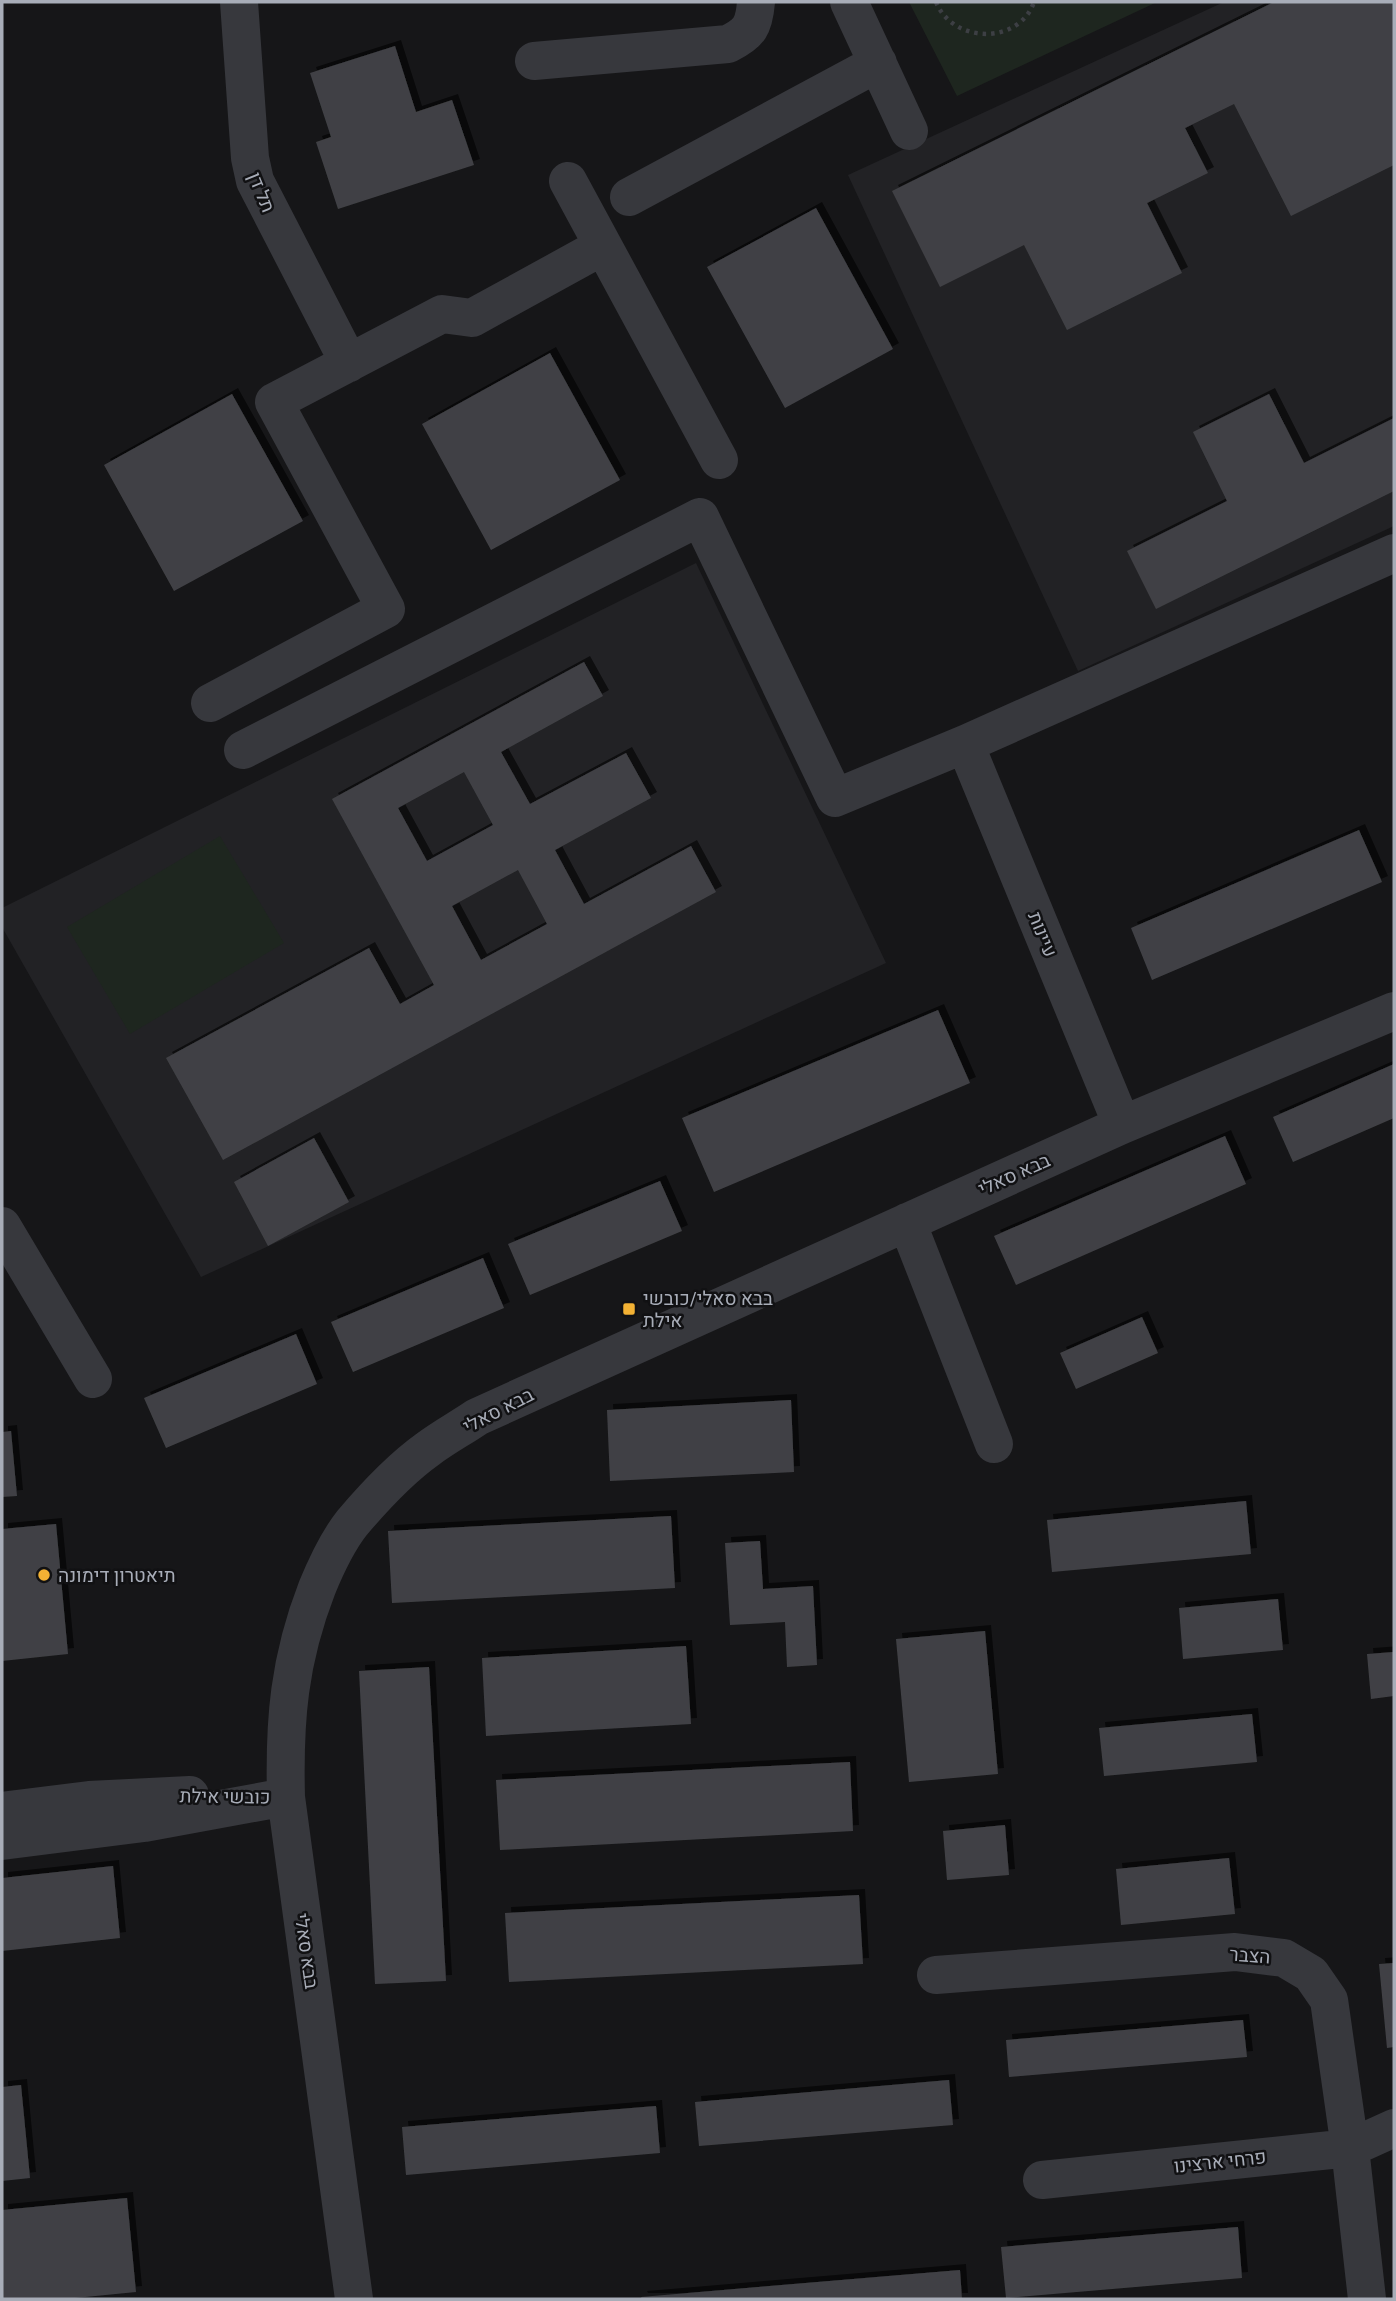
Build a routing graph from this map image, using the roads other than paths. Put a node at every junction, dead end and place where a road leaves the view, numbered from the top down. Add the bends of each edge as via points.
1 (239, 2) edge
2 (756, 2) edge
3 (849, 2) edge
4 (534, 61) dead end
5 (878, 63) junction
6 (909, 131) dead end
7 (568, 181) dead end
8 (629, 197) dead end
9 (603, 246) junction
10 (349, 363) junction
11 (719, 460) dead end
12 (1394, 553) edge
13 (210, 703) dead end
14 (965, 744) junction
15 (243, 750) dead end
16 (1394, 1011) edge
17 (1122, 1125) junction
18 (906, 1222) junction
19 (2, 1226) edge
20 (93, 1379) dead end
21 (994, 1444) dead end
22 (286, 1797) junction
23 (2, 1811) edge
24 (2, 1841) edge
25 (936, 1975) dead end
26 (1394, 2129) edge
27 (1350, 2148) junction
28 (1042, 2180) dead end
29 (354, 2299) edge
30 (1367, 2299) edge

1 - 10 street, תל דן via 254,181
2 - 4 street via 755,17 745,35 728,44
3 - 5 street
5 - 6 street
5 - 8 street
7 - 9 street
9 - 10 street via 472,318 442,314
9 - 11 street
10 - 13 street via 274,402 386,609
12 - 14 street
14 - 15 street via 835,798 700,517
14 - 17 street, עיינות
16 - 17 street, בבא סאלי
17 - 18 street, בבא סאלי
18 - 21 street
18 - 22 street, בבא סאלי via 477,1417 426,1450 391,1482 350,1525 326,1567 307,1615 293,1661 287,1710
19 - 20 street
22 - 23 street, כובשי אילת via 156,1796
22 - 24 street, כובשי אילת via 144,1824
22 - 29 street, בבא סאלי
25 - 27 street, הצבר via 1235,1952 1284,1958 1311,1974 1329,2000
26 - 27 street, פרחי ארצינו
27 - 28 street, פרחי ארצינו
27 - 30 street, הצבר

